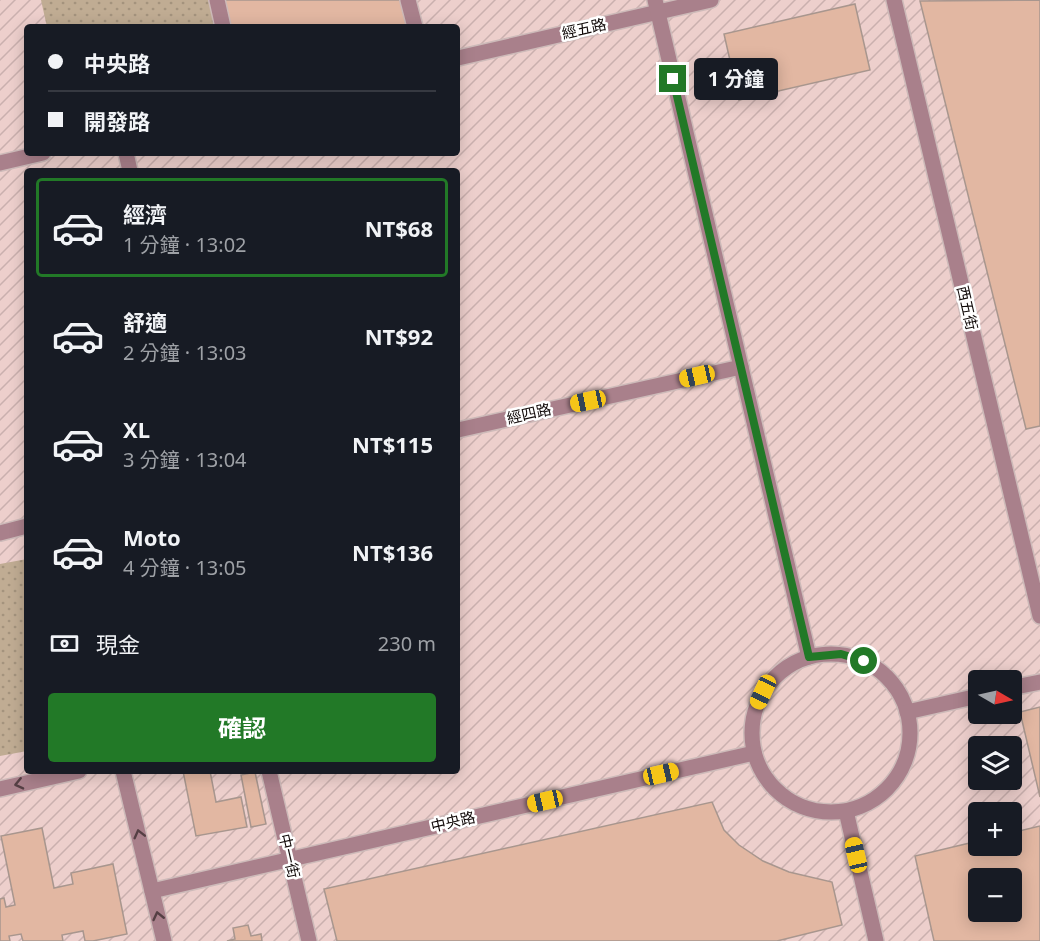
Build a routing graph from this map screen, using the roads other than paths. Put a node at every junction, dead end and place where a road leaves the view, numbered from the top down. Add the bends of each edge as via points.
1 (217, 0) edge
2 (408, 0) edge
3 (711, 0) edge
4 (894, 0) edge
5 (656, 6) edge
6 (222, 24) edge
7 (414, 24) edge
8 (460, 57) edge
9 (30, 156) edge
10 (0, 163) edge
11 (741, 367) junction
12 (460, 430) edge
13 (24, 527) edge
14 (0, 532) edge
15 (1040, 616) edge
16 (809, 657) junction
17 (1040, 682) edge
18 (1022, 686) edge
19 (968, 698) edge
20 (908, 712) junction
21 (754, 753) junction
22 (66, 774) edge
23 (124, 774) edge
24 (270, 774) edge
25 (0, 789) edge
26 (846, 812) junction
27 (290, 859) junction
28 (152, 891) junction
29 (164, 941) edge
30 (309, 941) edge
31 (876, 941) edge

1 - 6 street
2 - 7 street
3 - 5 street, 經五路
4 - 15 street, 西五街
5 - 8 street, 經五路
5 - 11 street
9 - 10 street
11 - 12 street, 經四路
11 - 16 street
13 - 14 street
16 - 20 street via 841,654 864,661 892,682
16 - 21 street via 790,665 763,692 752,731
17 - 18 street
19 - 20 street
20 - 26 street via 907,757 896,779 872,802
21 - 26 street via 769,783 781,795 813,811
21 - 27 street, 中央路
22 -> 25 street
28 -> 23 street
24 - 27 street, 中一街
26 - 31 street
27 - 28 street, 中央路
27 - 30 street, 中一街
29 -> 28 street

